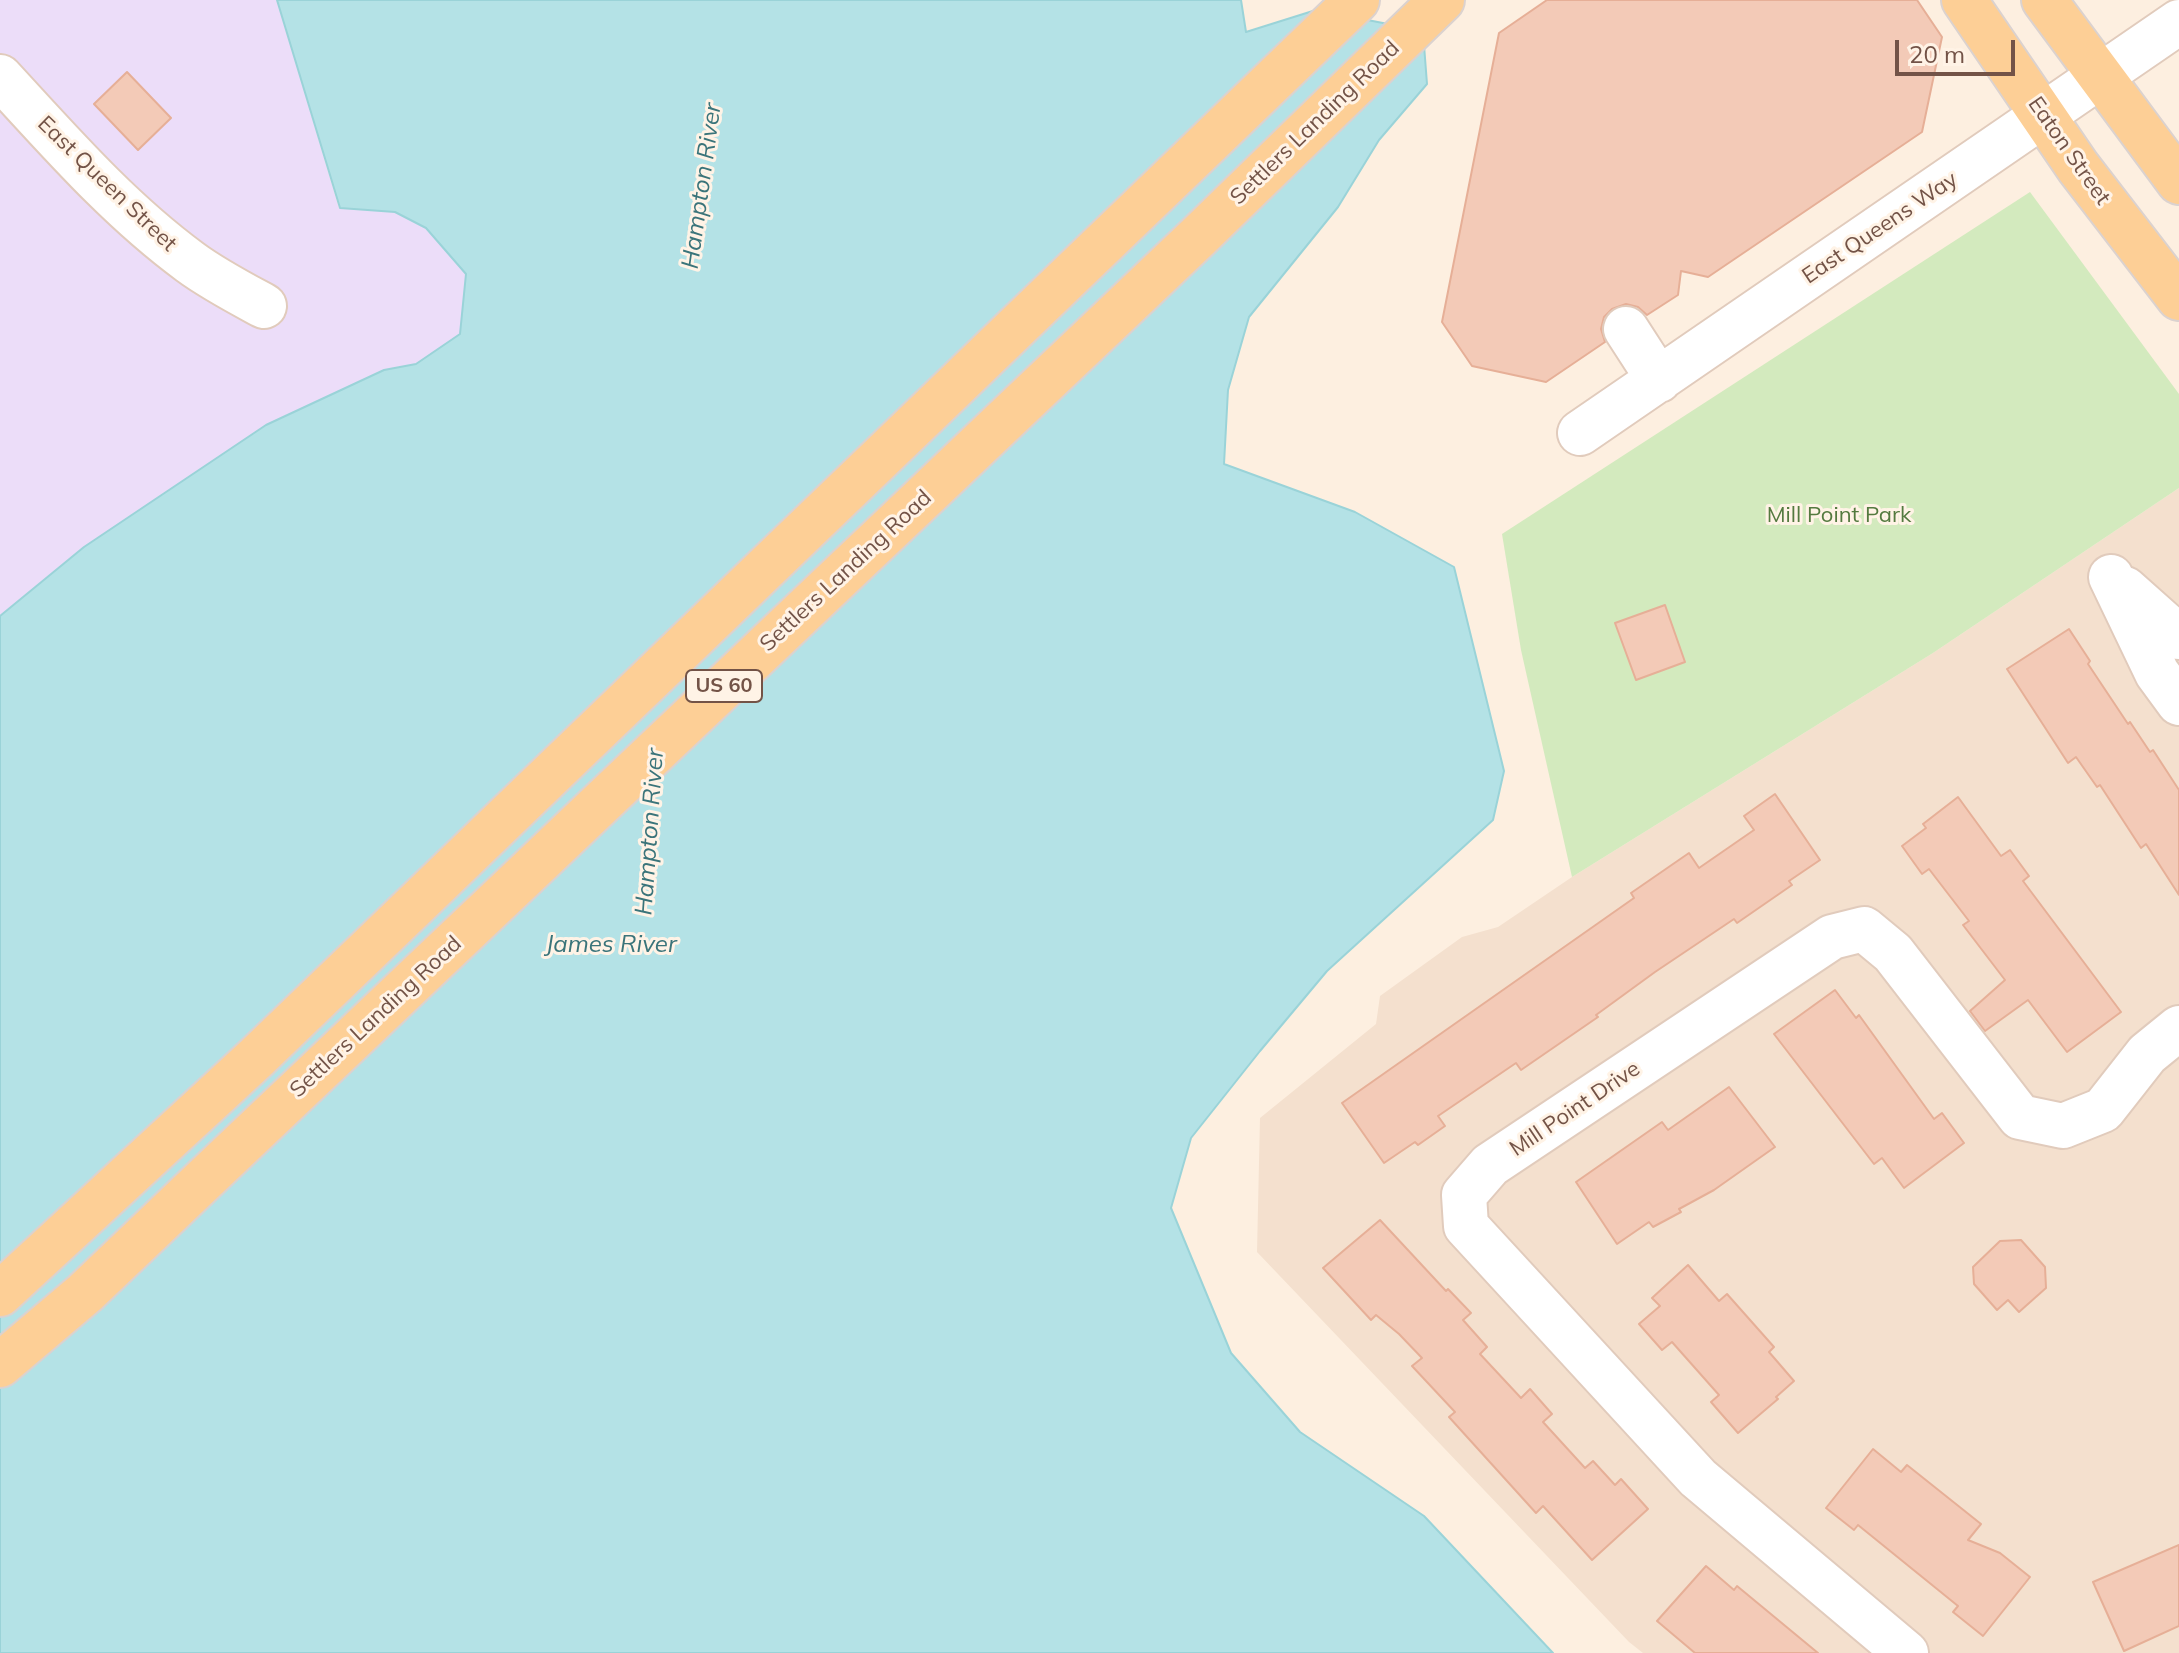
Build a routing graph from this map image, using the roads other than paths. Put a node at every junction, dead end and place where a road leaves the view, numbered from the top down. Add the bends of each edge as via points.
1 (1357, 0) edge
2 (1442, 0) edge
3 (1964, 0) edge
4 (2044, 0) edge
5 (2179, 22) edge
6 (2100, 76) junction
7 (0, 77) edge
8 (2044, 116) junction
9 (2179, 182) edge
10 (2179, 298) edge
11 (264, 306) dead end
12 (1626, 329) dead end
13 (1659, 380) junction
14 (1580, 433) dead end
15 (2179, 637) edge
16 (2179, 703) edge
17 (2179, 1028) edge
18 (0, 1294) edge
19 (0, 1365) edge
20 (1906, 1653) edge

1 - 18 main road, US 60 via 267,1047
2 - 19 main road, Settlers Landing Road / US 60 via 85,1293
3 - 8 main road, Eaton Street
4 - 6 main road
5 - 6 street, East Queens Way
6 - 8 street, East Queens Way
6 - 9 main road
7 - 11 street, East Queen Street via 143,224 219,282
8 - 10 main road, Eaton Street
8 - 13 street, East Queens Way
12 - 13 street
13 - 14 street, East Queens Way
15 - 16 street via 2111,577 2157,673
17 - 20 street, Mill Point Drive via 2147,1054 2103,1110 2063,1126 2020,1117 1893,953 1864,929 1832,937 1490,1165 1464,1195 1466,1226 1698,1478

